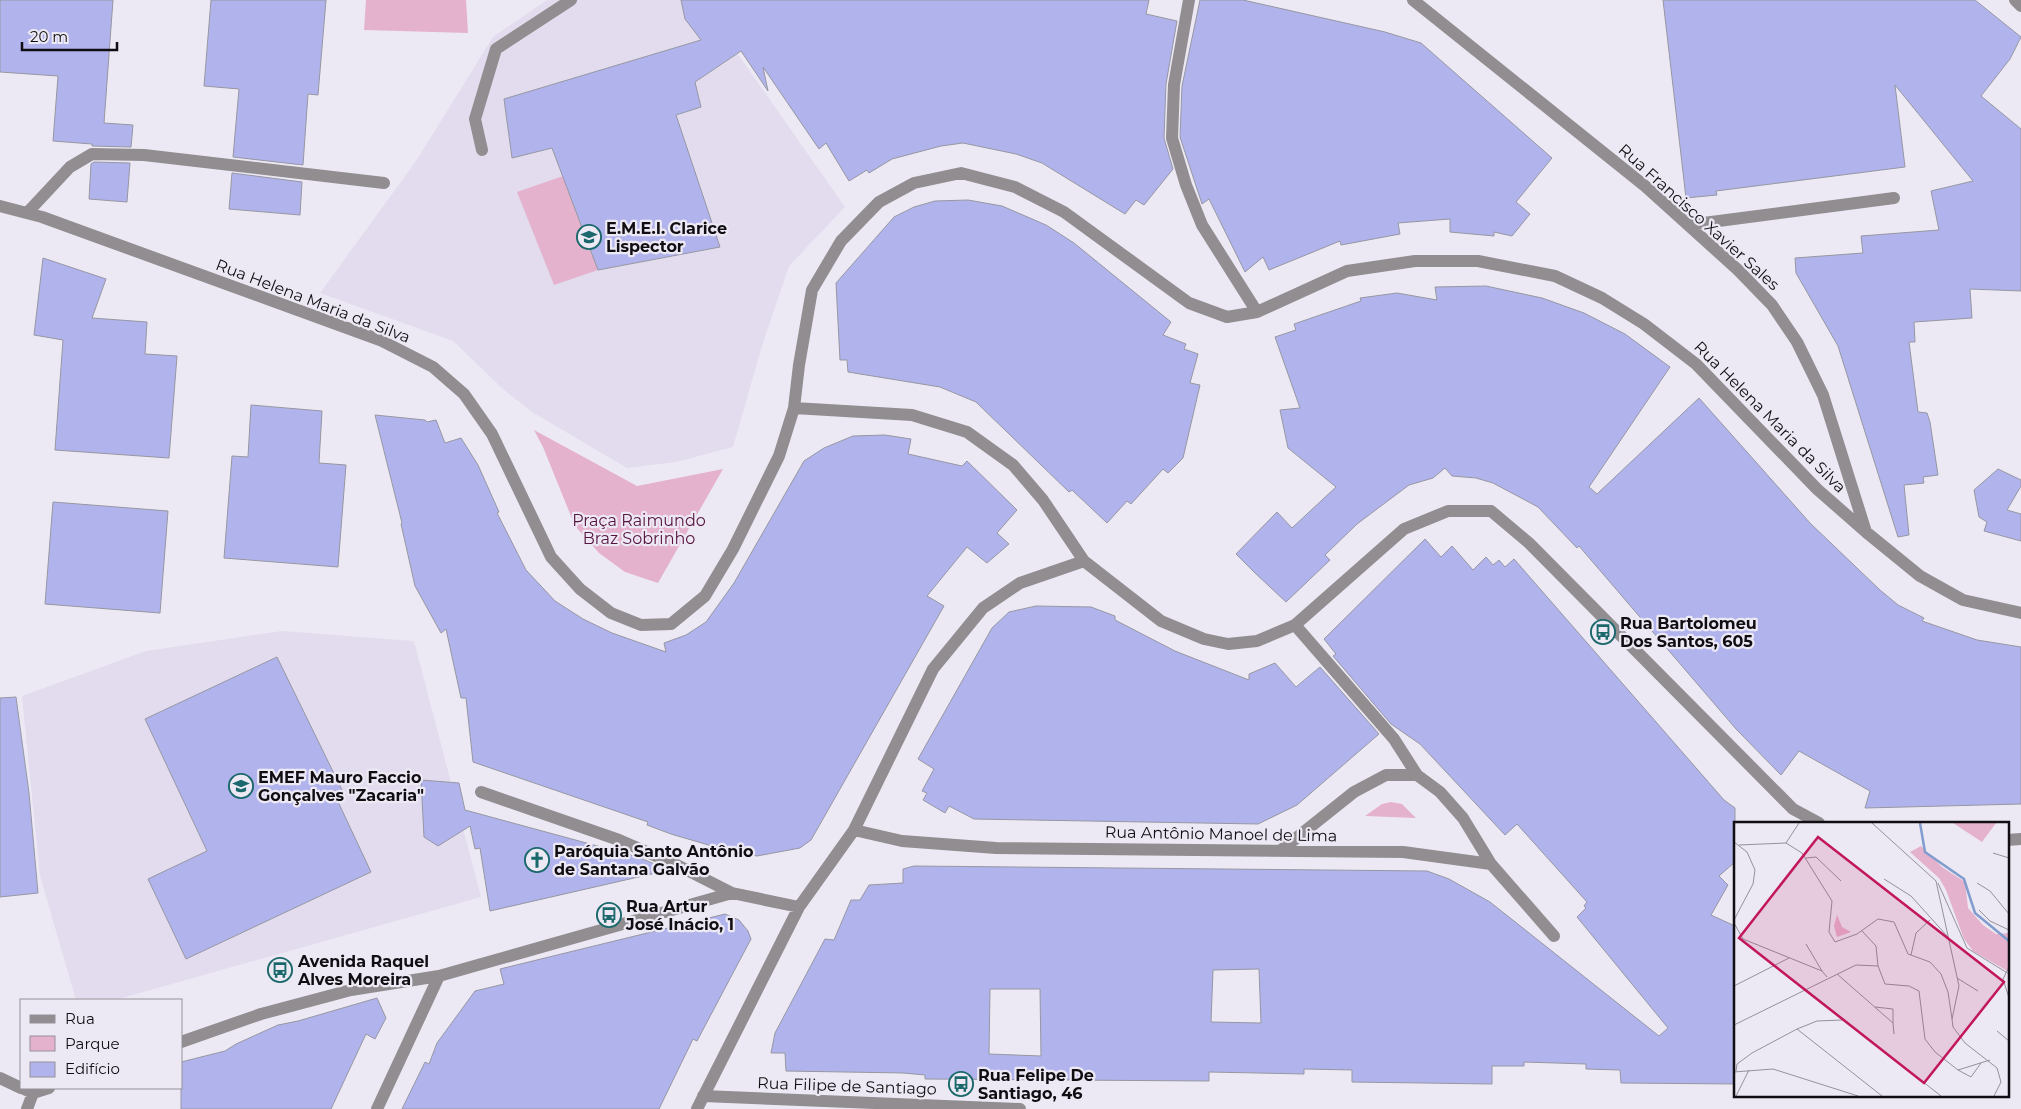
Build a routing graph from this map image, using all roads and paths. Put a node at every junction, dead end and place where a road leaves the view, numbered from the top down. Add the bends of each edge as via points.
1 (571, 0) edge
2 (1190, 0) edge
3 (1413, 0) edge
4 (2015, 0) edge
5 (2021, 6) edge
6 (482, 150) dead end
7 (384, 183) dead end
8 (1894, 198) dead end
9 (0, 206) edge
10 (27, 213) junction
11 (1688, 225) junction
12 (1257, 312) junction
13 (794, 408) junction
14 (1866, 532) junction
15 (1084, 561) junction
16 (2021, 613) edge
17 (1295, 625) junction
18 (1418, 775) junction
19 (481, 792) dead end
20 (1817, 822) edge
21 (854, 830) junction
22 (2021, 839) edge
23 (2008, 840) edge
24 (1280, 851) junction
25 (1491, 864) junction
26 (732, 893) junction
27 (798, 907) junction
28 (1554, 936) dead end
29 (439, 976) junction
30 (182, 1042) edge
31 (0, 1078) edge
32 (20, 1088) edge
33 (25, 1090) edge
34 (703, 1096) junction
35 (27, 1109) edge
36 (377, 1109) edge
37 (697, 1109) edge
38 (1020, 1109) edge

1 - 6 street via 496,49 475,119
2 - 12 street via 1174,85 1172,138 1202,225
3 - 11 street, Rua Francisco Xavier Sales via 1638,180
4 - 5 street
7 - 10 street via 144,155 92,154 70,167
8 - 11 street
9 - 10 street, Rua Helena Maria da Silva
10 - 13 street, Rua Helena Maria da Silva via 380,340 433,367 464,394 492,434 550,557 580,589 611,613 641,625 671,624 705,596 733,549 779,456
11 - 14 street, Rua Francisco Xavier Sales via 1772,305 1797,342 1823,396
12 - 13 street, Rua Helena Maria da Silva via 1227,317 1189,303 1064,212 1015,187 961,173 914,183 879,202 841,241 812,290
12 - 14 street, Rua Helena Maria da Silva via 1348,271 1415,261 1478,261 1555,276 1602,298 1644,324 1696,364 1790,463
13 - 15 street via 912,416 967,432 1013,466 1042,500
14 - 16 street via 1920,576 1964,600
15 - 17 street via 1161,621 1204,639 1228,644 1257,641
15 - 21 street via 1020,583 983,608 934,669
17 - 18 street via 1394,739
17 - 20 street via 1404,529 1448,511 1491,511 1529,542 1793,810
18 - 24 street via 1386,776 1354,792
18 - 25 street via 1440,792 1463,818
19 - 26 street via 619,840
21 - 24 street, Rua Antônio Manoel de Lima via 902,841 996,848
21 - 27 street
22 - 23 street
24 - 25 street, Rua Antônio Manoel de Lima via 1403,852
25 - 28 street
26 - 27 street
26 - 29 street
27 - 34 street
29 - 30 street via 351,990 261,1014
29 - 36 street
31 - 32 street
33 - 35 street
34 - 37 street
34 - 38 street, Rua Filipe de Santiago

